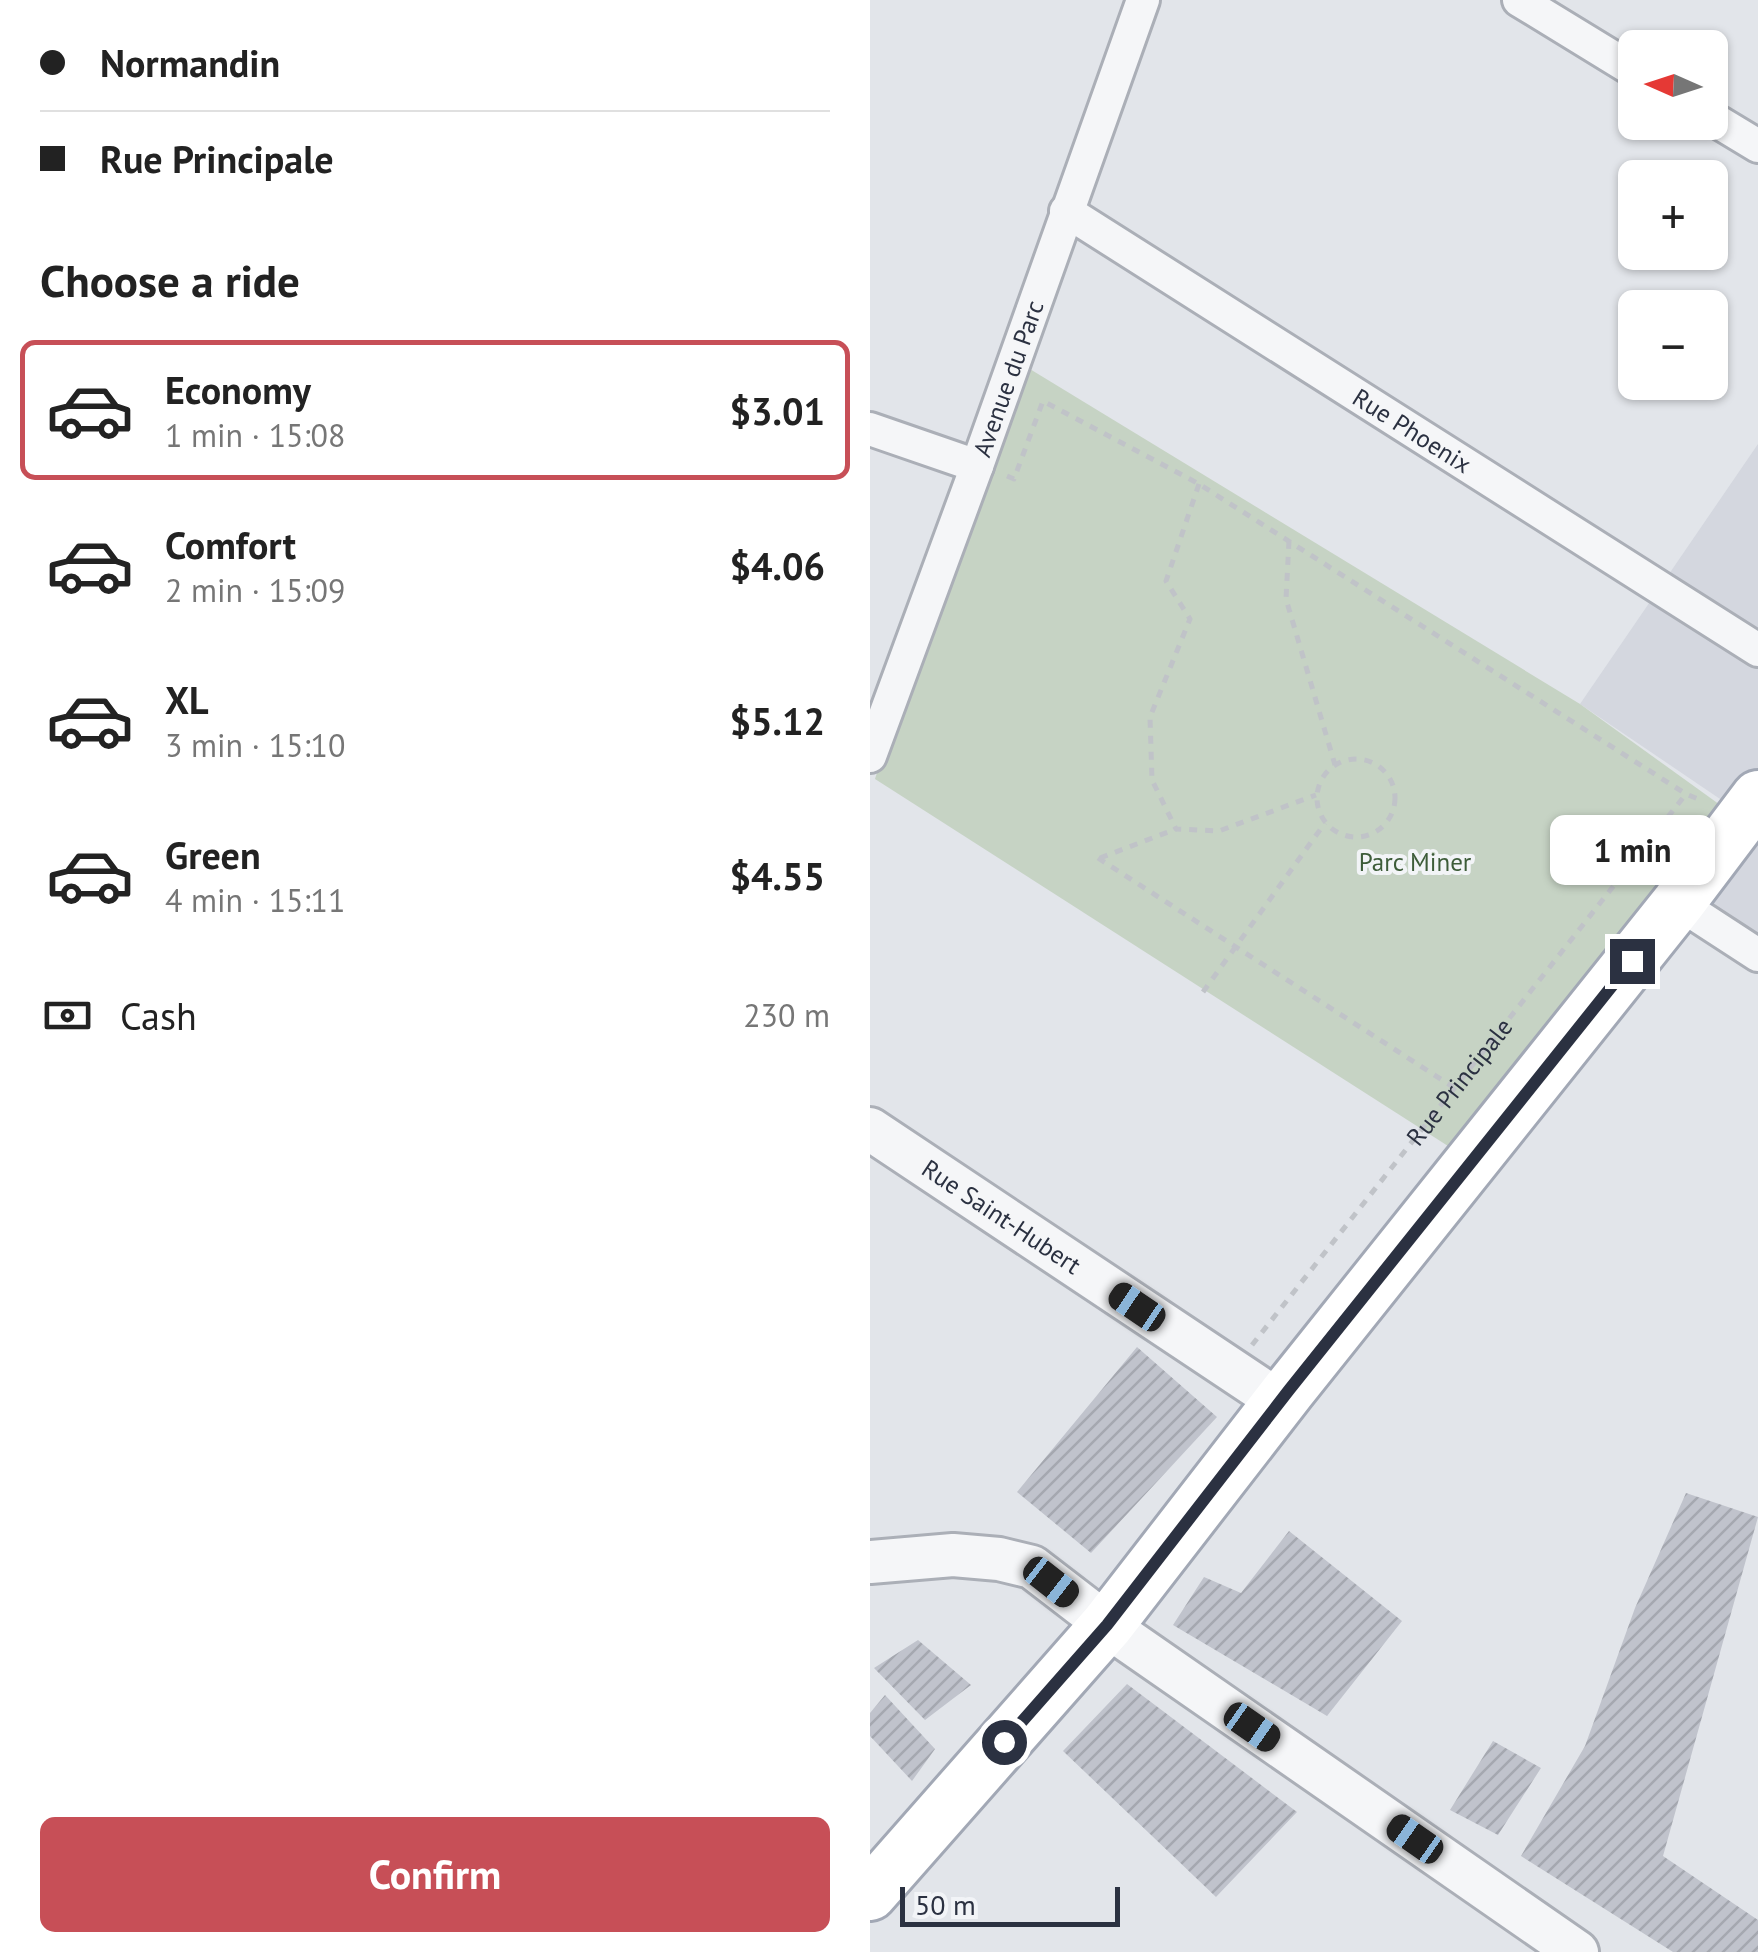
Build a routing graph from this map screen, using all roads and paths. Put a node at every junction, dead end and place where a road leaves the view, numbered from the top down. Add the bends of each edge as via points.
1 (1143, 0) edge
2 (1519, 0) edge
3 (1618, 61) edge
4 (1728, 127) edge
5 (1758, 146) edge
6 (1066, 211) junction
7 (870, 429) edge
8 (977, 466) junction
9 (1199, 484) junction
10 (1289, 541) junction
11 (1758, 650) edge
12 (870, 756) edge
13 (1334, 765) junction
14 (1316, 795) junction
15 (1758, 797) edge
16 (1325, 823) junction
17 (1176, 828) junction
18 (1678, 903) junction
19 (1236, 947) junction
20 (1758, 955) edge
21 (1204, 992) dead end
22 (1453, 1088) junction
23 (870, 1129) edge
24 (1232, 1370) junction
25 (1280, 1402) junction
26 (870, 1562) edge
27 (1107, 1625) junction
28 (870, 1894) edge
29 (1577, 1952) edge

1 - 6 street, Avenue du Parc
2 - 3 street
4 - 5 street
6 - 8 street, Avenue du Parc
6 - 11 street, Rue Phoenix
7 - 8 street
8 - 9 path via 1014,479 1043,400
8 - 12 street, Avenue du Parc
9 - 10 path
9 - 17 path via 1166,581 1190,618 1150,717 1152,780
10 - 13 path via 1286,599
10 - 22 path, Rue Principale via 1686,794
13 - 14 path
13 - 16 path via 1359,759 1382,769 1394,804 1384,824 1362,836
14 - 16 path
14 - 17 path via 1219,831
15 - 18 main road
16 - 19 path
17 - 19 path via 1098,858
18 - 20 street
18 - 25 main road
19 - 21 path
19 - 22 path
22 - 24 path, Rue Principale
23 - 24 street, Rue Saint-Hubert
24 - 25 street, Rue Saint-Hubert
25 - 27 main road
26 - 27 street via 953,1554 1032,1566
27 - 28 main road
27 - 29 street

